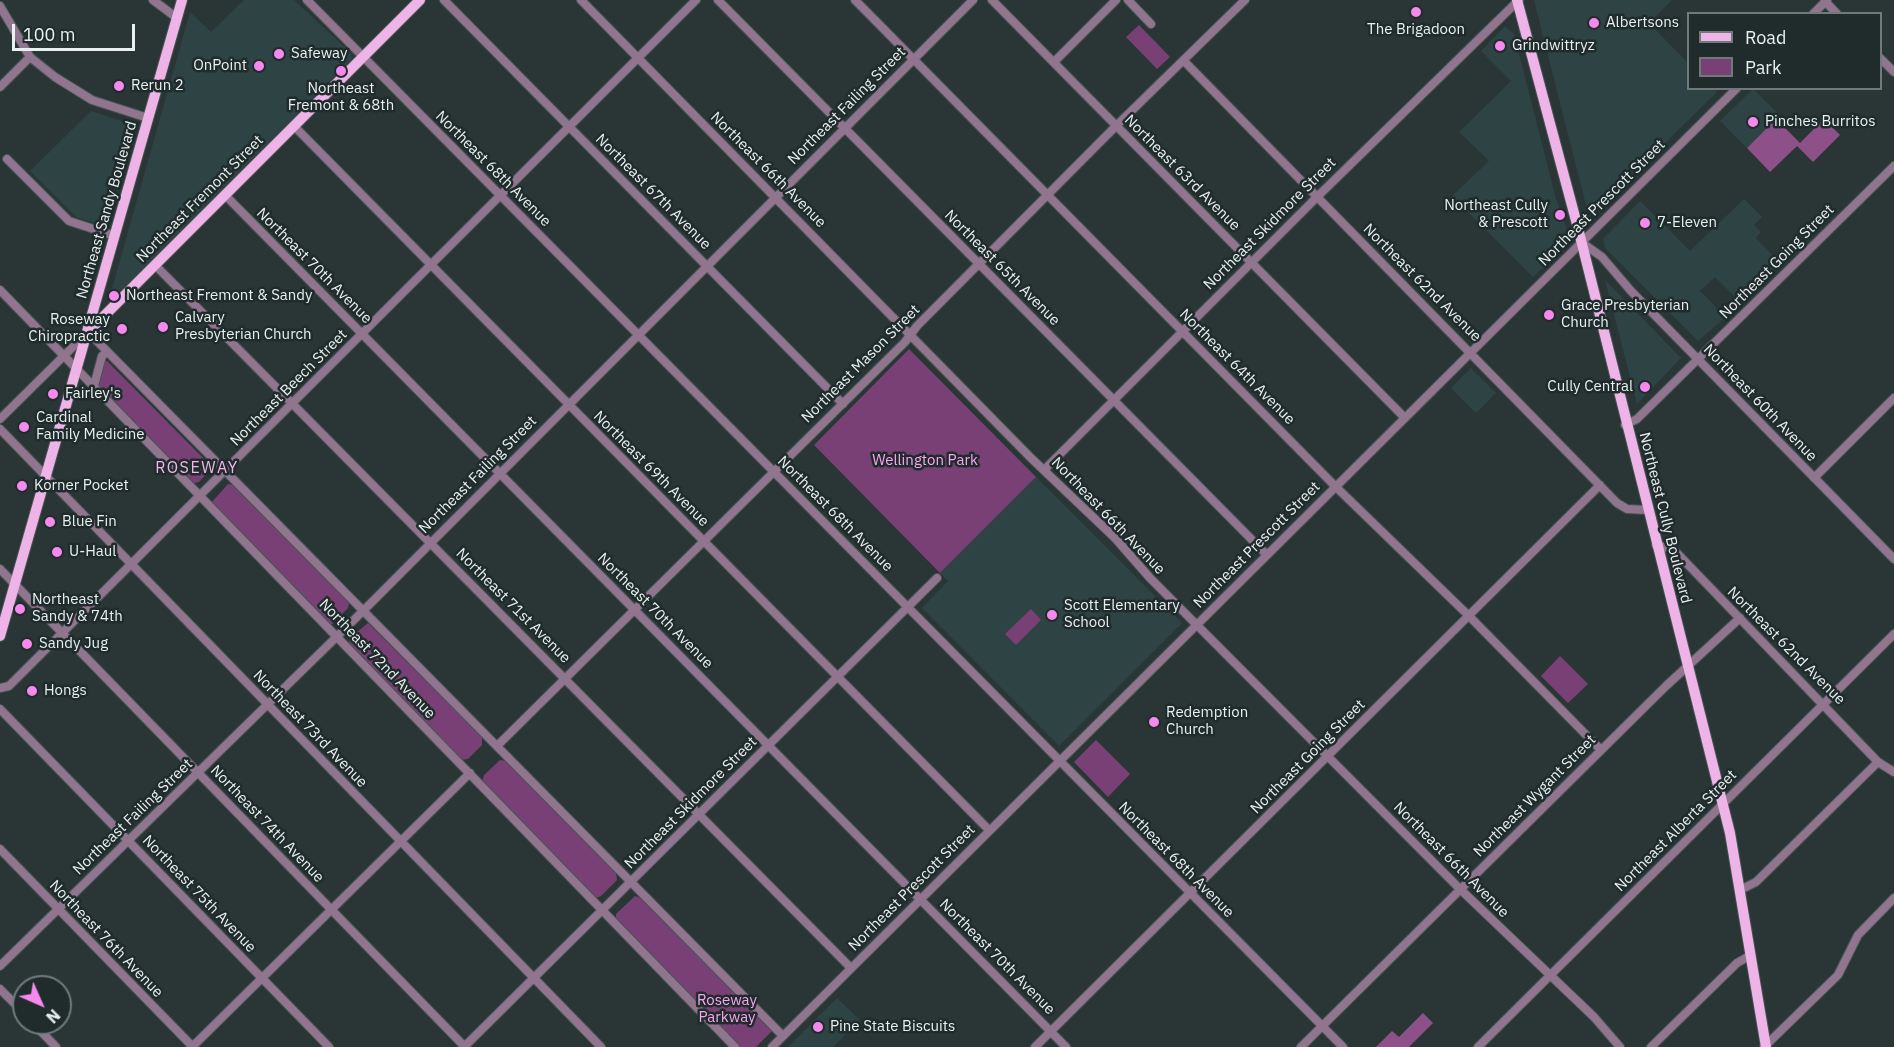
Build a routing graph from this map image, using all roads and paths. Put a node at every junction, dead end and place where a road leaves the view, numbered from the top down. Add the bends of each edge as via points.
1 (153, 0) edge
2 (182, 0) edge
3 (307, 0) edge
4 (420, 0) edge
5 (444, 0) edge
6 (581, 0) edge
7 (696, 0) edge
8 (718, 0) edge
9 (855, 0) edge
10 (973, 0) edge
11 (992, 0) edge
12 (1116, 0) edge
13 (1128, 0) edge
14 (1245, 0) edge
15 (1518, 0) edge
16 (1826, 1) edge
17 (0, 6) edge
18 (1815, 12) edge
19 (177, 18) junction
20 (1151, 24) dead end
21 (30, 57) junction
22 (363, 57) junction
23 (638, 58) junction
24 (914, 59) junction
25 (1882, 59) edge
26 (1184, 61) junction
27 (1054, 62) junction
28 (1894, 72) edge
29 (0, 87) edge
30 (1735, 90) edge
31 (148, 118) junction
32 (294, 126) junction
33 (1116, 126) junction
34 (570, 127) junction
35 (844, 128) junction
36 (7, 159) dead end
37 (1894, 166) edge
38 (1048, 194) junction
39 (225, 195) junction
40 (502, 196) junction
41 (776, 197) junction
42 (1317, 197) junction
43 (115, 236) junction
44 (1581, 242) junction
45 (1251, 262) junction
46 (979, 264) junction
47 (155, 265) junction
48 (431, 265) junction
49 (707, 266) junction
50 (0, 290) edge
51 (1182, 330) junction
52 (88, 332) junction
53 (362, 334) junction
54 (638, 335) junction
55 (910, 335) junction
56 (1470, 351) junction
57 (106, 353) junction
58 (64, 356) junction
59 (1698, 359) junction
60 (77, 368) junction
61 (94, 386) junction
62 (1894, 398) edge
63 (1113, 400) junction
64 (293, 403) junction
65 (843, 404) junction
66 (568, 405) junction
67 (1404, 417) junction
68 (0, 419) edge
69 (1626, 425) junction
70 (0, 429) edge
71 (773, 470) junction
72 (1044, 470) junction
73 (225, 472) junction
74 (500, 473) junction
75 (45, 476) junction
76 (1814, 478) junction
77 (1600, 485) junction
78 (1335, 486) junction
79 (201, 496) junction
80 (1647, 510) junction
81 (703, 540) junction
82 (431, 542) junction
83 (1656, 545) junction
84 (1266, 554) junction
85 (1894, 559) edge
86 (132, 564) junction
87 (0, 569) edge
88 (937, 578) dead end
89 (15, 584) junction
90 (909, 608) junction
91 (634, 609) junction
92 (363, 610) junction
93 (1469, 616) junction
94 (1740, 618) junction
95 (1196, 624) junction
96 (62, 632) junction
97 (1894, 634) edge
98 (0, 636) edge
99 (337, 636) junction
100 (1687, 667) junction
101 (837, 676) junction
102 (565, 679) junction
103 (0, 688) edge
104 (267, 704) junction
105 (1823, 705) junction
106 (0, 709) edge
107 (768, 745) junction
108 (497, 747) junction
109 (1600, 750) junction
110 (1328, 756) junction
111 (1059, 761) junction
112 (1878, 762) junction
113 (198, 772) junction
114 (1894, 772) edge
115 (470, 773) junction
116 (1722, 805) junction
117 (699, 814) junction
118 (989, 830) junction
119 (128, 840) junction
120 (401, 841) junction
121 (0, 849) edge
122 (631, 883) junction
123 (1460, 889) junction
124 (1740, 890) junction
125 (1189, 894) junction
126 (1894, 898) edge
127 (920, 899) junction
128 (59, 909) junction
129 (331, 910) junction
130 (603, 911) junction
131 (1751, 955) junction
132 (0, 966) edge
133 (851, 968) junction
134 (1551, 975) junction
135 (262, 978) junction
136 (534, 978) junction
137 (0, 989) edge
138 (12, 1001) edge
139 (1323, 1026) junction
140 (1051, 1031) junction
141 (45, 1035) edge
142 (783, 1036) junction
143 (1765, 1046) edge
144 (57, 1047) edge
145 (192, 1047) edge
146 (329, 1047) edge
147 (464, 1047) edge
148 (601, 1047) edge
149 (735, 1047) edge
150 (771, 1047) edge
151 (1035, 1047) edge
152 (1066, 1047) edge
153 (1301, 1047) edge
154 (1344, 1047) edge
155 (1478, 1047) edge
156 (1620, 1047) edge
157 (1651, 1047) edge

1 - 19 street
2 - 19 main road, Northeast Sandy Boulevard
3 - 22 street, Northeast 68th Avenue
4 - 22 main road, Northeast Fremont Street
5 - 34 street, Northeast 67th Avenue
6 - 23 street, Northeast 66th Avenue
7 - 23 street, Northeast Beech Street
8 - 35 street, Northeast 65th Avenue
9 - 24 street, Northeast 64th Avenue
10 - 24 street, Northeast Failing Street
11 - 27 street, Northeast 63rd Avenue
12 - 27 street
13 - 20 street
14 - 26 street, Northeast Mason Street
15 - 42 street, Northeast Skidmore Street
15 - 44 main road, Northeast Cully Boulevard
16 - 18 street
17 - 21 street
19 - 31 main road, Northeast Sandy Boulevard
21 - 29 street
21 - 31 street via 82,95
22 - 32 main road, Northeast Fremont Street
22 - 40 street, Northeast 68th Avenue
23 - 34 street, Northeast Beech Street
23 - 41 street, Northeast 66th Avenue
24 - 35 street, Northeast Failing Street
24 - 38 street, Northeast 64th Avenue
25 - 28 street
26 - 33 street, Northeast Mason Street
26 - 42 street, Northeast 62nd Avenue
27 - 33 street, Northeast 63rd Avenue
30 - 44 street, Northeast Prescott Street
31 - 43 main road, Northeast Sandy Boulevard
32 - 39 main road, Northeast Fremont Street
32 - 48 street, Northeast 69th Avenue
33 - 38 street, Northeast Mason Street
33 - 45 street, Northeast 63rd Avenue
34 - 40 street, Northeast Beech Street
34 - 49 street, Northeast 67th Avenue
35 - 41 street, Northeast Failing Street
35 - 46 street, Northeast 65th Avenue
36 - 43 street via 69,221
37 - 59 street, Northeast Going Street
38 - 46 street, Northeast Mason Street
38 - 51 street, Northeast 64th Avenue
39 - 47 main road, Northeast Fremont Street
39 - 53 street, Northeast 70th Avenue
40 - 48 street, Northeast Beech Street
40 - 54 street, Northeast 68th Avenue
41 - 49 street, Northeast Failing Street
41 - 55 street, Northeast 66th Avenue
42 - 45 street, Northeast Skidmore Street
42 - 56 street, Northeast 62nd Avenue
43 - 52 main road, Northeast Sandy Boulevard
44 - 56 street, Northeast Prescott Street
44 - 59 street, Northeast 60th Avenue via 1602,257
44 - 69 main road, Northeast Cully Boulevard
45 - 51 street, Northeast Skidmore Street
45 - 67 street, Northeast 63rd Avenue
46 - 55 street, Northeast Mason Street
46 - 63 street, Northeast 65th Avenue
47 - 52 main road, Northeast Fremont Street
47 - 64 street, Northeast 71st Avenue
48 - 53 street, Northeast Beech Street
48 - 66 street, Northeast 69th Avenue
49 - 54 street, Northeast Failing Street
49 - 65 street, Northeast 67th Avenue
50 - 58 street, Northeast 72nd Avenue
51 - 63 street, Northeast Skidmore Street
51 - 78 street, Northeast 64th Avenue
52 - 57 street, Northeast 72nd Avenue
52 - 58 street, Northeast Fremont Street
52 - 60 main road, Northeast Sandy Boulevard
53 - 64 street, Northeast Beech Street
53 - 74 street, Northeast 70th Avenue
54 - 66 street, Northeast Failing Street
54 - 71 street, Northeast 68th Avenue
55 - 65 street, Northeast Mason Street
55 - 72 street, Northeast 66th Avenue
56 - 67 street, Northeast Prescott Street
56 - 77 street, Northeast 62nd Avenue
57 - 61 street
57 - 73 street, Northeast 72nd Avenue
58 - 60 street, Northeast 72nd Avenue
58 - 68 street, Northeast Fremont Street
59 - 69 street, Northeast Going Street via 1637,419
59 - 76 street, Northeast 60th Avenue
60 - 61 street, Northeast 72nd Avenue
60 - 75 main road, Northeast Sandy Boulevard
61 - 79 street, Northeast 72nd Avenue
62 - 76 street
63 - 72 street, Northeast Skidmore Street
63 - 84 street, Northeast 65th Avenue
64 - 73 street, Northeast Beech Street
64 - 82 street, Northeast 71st Avenue
65 - 71 street, Northeast Mason Street
66 - 74 street, Northeast Failing Street
66 - 81 street, Northeast 69th Avenue
67 - 78 street, Northeast Prescott Street
69 - 80 main road, Northeast Cully Boulevard
70 - 75 street, Northeast 73rd Avenue
71 - 81 street, Northeast Mason Street
71 - 90 street, Northeast 68th Avenue
72 - 95 street, Northeast 66th Avenue
73 - 79 street, Northeast Beech Street
73 - 92 street, Northeast 72nd Avenue
74 - 82 street, Northeast Failing Street
74 - 91 street, Northeast 70th Avenue
75 - 86 street, Northeast 73rd Avenue
75 - 89 main road, Northeast Sandy Boulevard
76 - 85 street, Northeast 60th Avenue
77 - 80 street, Northeast 62nd Avenue via 1623,507
77 - 93 street, Northeast Going Street
78 - 84 street, Northeast Prescott Street
78 - 93 street, Northeast 64th Avenue
79 - 86 street, Northeast Beech Street
79 - 99 street, Northeast 72nd Avenue
80 - 83 main road, Northeast Cully Boulevard
81 - 91 street, Northeast Mason Street
81 - 101 street, Northeast 69th Avenue
82 - 92 street, Northeast Failing Street
82 - 102 street, Northeast 71st Avenue
83 - 94 street, Northeast 62nd Avenue via 1673,549
83 - 100 main road, Northeast Cully Boulevard
84 - 95 street, Northeast Prescott Street
86 - 96 street, Northeast Beech Street
86 - 104 street, Northeast 73rd Avenue
87 - 89 street, Northeast 74th Avenue
88 - 90 street, Northeast Skidmore Street
89 - 96 street, Northeast 74th Avenue
89 - 98 main road, Northeast Sandy Boulevard
90 - 101 street, Northeast Skidmore Street
90 - 111 street, Northeast 68th Avenue
91 - 102 street, Northeast Mason Street
91 - 107 street, Northeast 70th Avenue
92 - 99 street, Northeast Failing Street
92 - 108 street, Northeast 72nd Avenue
93 - 109 street, Northeast 64th Avenue
93 - 110 street, Northeast Going Street
94 - 100 street, Northeast Wygant Street
94 - 105 street, Northeast 62nd Avenue
95 - 110 street, Northeast 66th Avenue
95 - 111 street, Northeast Prescott Street
96 - 103 street, Northeast Beech Street via 9,686
96 - 113 street, Northeast 74th Avenue
97 - 105 street, Northeast Alberta Street
99 - 104 street, Northeast Failing Street
99 - 115 street, Northeast 72nd Avenue
100 - 109 street, Northeast Wygant Street
100 - 116 main road, Northeast Cully Boulevard
101 - 107 street, Northeast Skidmore Street
101 - 118 street, Northeast 69th Avenue
102 - 108 street, Northeast Mason Street
102 - 117 street, Northeast 71st Avenue
104 - 113 street, Northeast Failing Street
104 - 120 street, Northeast 73rd Avenue
105 - 112 street, Northeast 62nd Avenue
105 - 116 street, Northeast Alberta Street
106 - 119 street, Northeast 75th Avenue
107 - 117 street, Northeast Skidmore Street
107 - 127 street, Northeast 70th Avenue
108 - 122 street, Northeast 72nd Avenue
109 - 123 street, Northeast Wygant Street
110 - 123 street, Northeast 66th Avenue
110 - 125 street, Northeast Going Street
111 - 118 street, Northeast Prescott Street
111 - 125 street, Northeast 68th Avenue
112 - 114 street, Northeast 62nd Avenue
112 - 124 street via 1756,882
113 - 119 street, Northeast Failing Street
113 - 129 street, Northeast 74th Avenue
115 - 120 street
115 - 130 street, Northeast 72nd Avenue
116 - 124 main road, Northeast Cully Boulevard
116 - 134 street, Northeast Alberta Street
117 - 122 street, Northeast Skidmore Street
117 - 133 street, Northeast 71st Avenue
118 - 127 street, Northeast Prescott Street
119 - 128 street, Northeast Failing Street
119 - 135 street, Northeast 75th Avenue
120 - 129 street
120 - 136 street, Northeast 73rd Avenue
121 - 128 street, Northeast 76th Avenue
122 - 130 street, Northeast Skidmore Street
122 - 142 street, Northeast 72nd Avenue
123 - 134 street, Northeast 66th Avenue
123 - 139 street, Northeast Wygant Street
124 - 131 main road, Northeast Cully Boulevard
125 - 139 street, Northeast 68th Avenue
125 - 140 street, Northeast Going Street
126 - 143 street via 1858,935 1838,975
127 - 133 street, Northeast Prescott Street
127 - 140 street, Northeast 70th Avenue
128 - 132 street, Northeast Failing Street
128 - 145 street, Northeast 76th Avenue
129 - 135 street
129 - 147 street, Northeast 74th Avenue
130 - 136 street, Northeast Skidmore Street
130 - 149 street, Northeast 72nd Avenue
131 - 143 main road, Northeast Cully Boulevard
131 - 157 street via 1737,963
133 - 142 street, Northeast Prescott Street
134 - 155 street, Northeast Alberta Street
134 - 156 street, Northeast 66th Avenue
135 - 145 street
135 - 146 street, Northeast 75th Avenue
136 - 147 street, Northeast Skidmore Street
136 - 148 street, Northeast 73rd Avenue
137 - 138 street
139 - 153 street, Northeast Wygant Street
139 - 154 street, Northeast 68th Avenue
140 - 151 street, Northeast Going Street
140 - 152 street, Northeast 70th Avenue
141 - 144 street
142 - 150 street, Northeast Prescott Street

